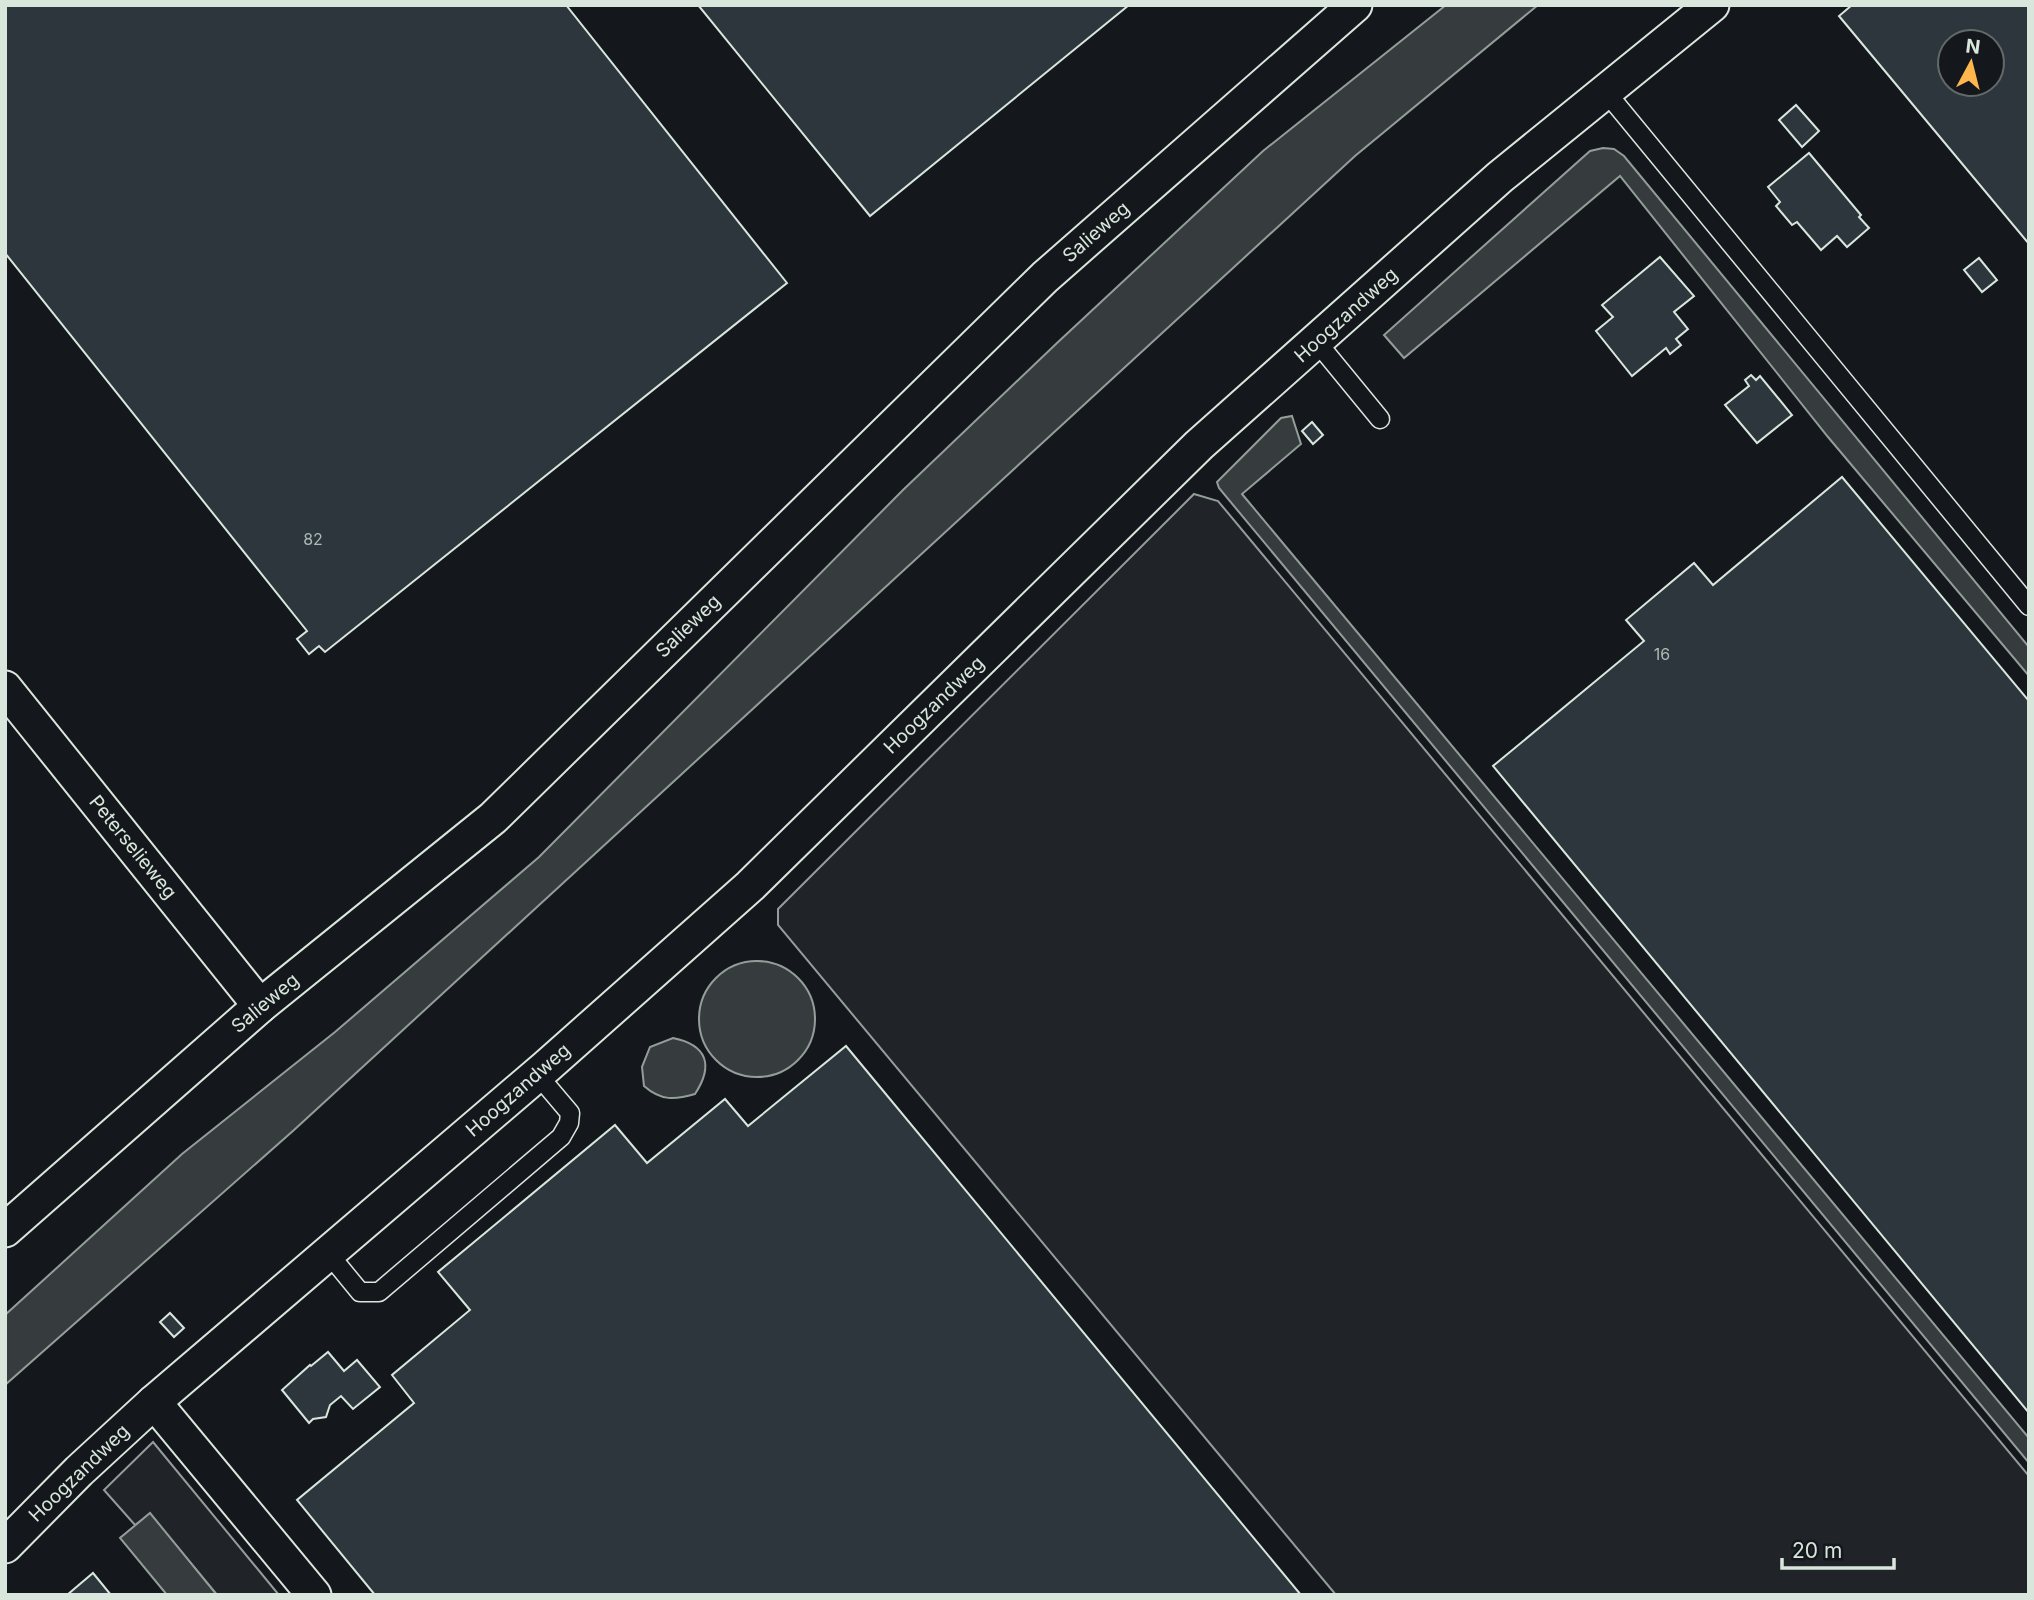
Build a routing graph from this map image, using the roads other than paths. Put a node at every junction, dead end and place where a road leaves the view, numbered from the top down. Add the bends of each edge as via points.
1 (1355, 5) edge
2 (1712, 5) edge
3 (1606, 92) junction
4 (1316, 341) junction
5 (1380, 419) dead end
6 (2029, 606) edge
7 (5, 688) edge
8 (260, 1006) junction
9 (537, 1074) junction
10 (5, 1230) edge
11 (328, 1253) junction
12 (154, 1402) junction
13 (5, 1546) edge
14 (314, 1595) edge

1 - 8 street, Salieweg via 1045,277 492,818
2 - 3 street, Hoogzandweg
3 - 4 street, Hoogzandweg via 1500,177
3 - 6 lane
4 - 5 lane
4 - 9 street, Hoogzandweg via 1199,444 750,886
7 - 8 street, Peterselieweg
8 - 10 street, Salieweg
9 - 11 street, Hoogzandweg
9 - 11 lane via 570,1114 569,1124 561,1137 521,1172 379,1292 360,1292
11 - 12 street, Hoogzandweg
12 - 13 street, Hoogzandweg
12 - 14 street

